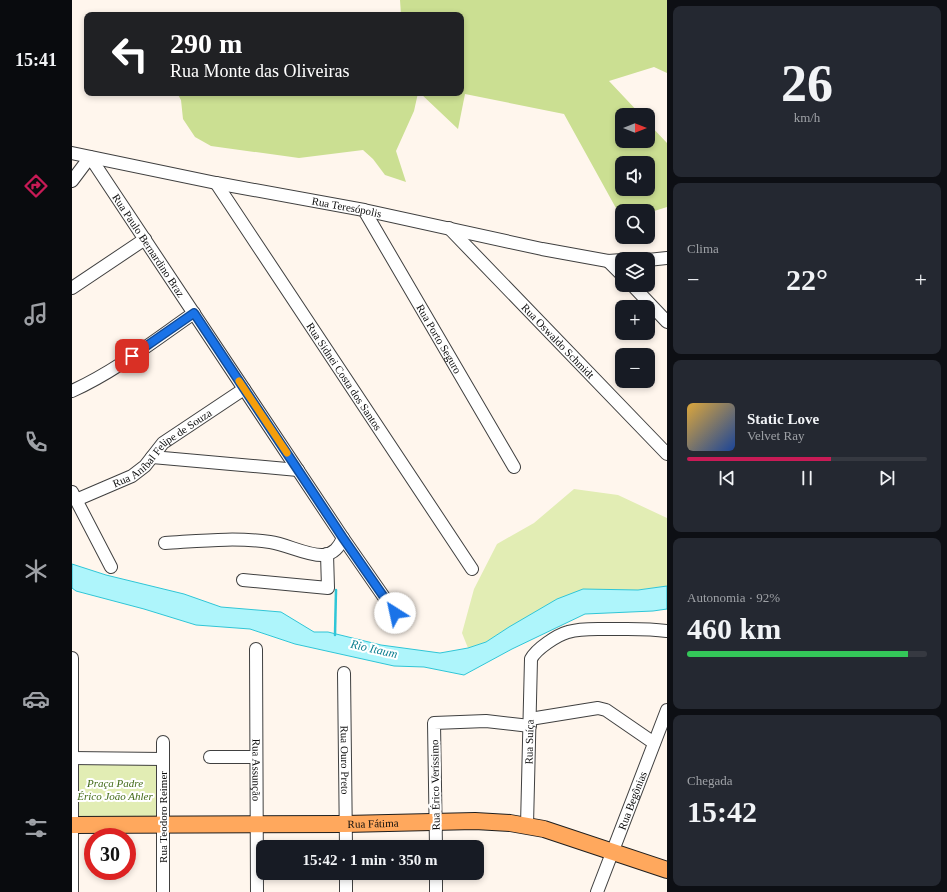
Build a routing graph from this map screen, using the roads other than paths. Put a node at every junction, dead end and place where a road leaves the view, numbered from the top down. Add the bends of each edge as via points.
1 (72, 153) edge
2 (90, 157) junction
3 (72, 181) edge
4 (216, 183) junction
5 (364, 210) junction
6 (449, 228) junction
7 (145, 239) junction
8 (667, 258) edge
9 (655, 259) edge
10 (615, 260) edge
11 (608, 261) junction
12 (615, 268) edge
13 (72, 288) edge
14 (639, 292) edge
15 (194, 313) junction
16 (667, 322) edge
17 (244, 389) junction
18 (72, 391) edge
19 (667, 454) edge
20 (152, 458) junction
21 (514, 467) dead end
22 (298, 470) junction
23 (74, 496) edge
24 (343, 538) junction
25 (165, 543) dead end
26 (327, 554) junction
27 (110, 567) dead end
28 (472, 569) dead end
29 (243, 580) dead end
30 (395, 613) dead end
31 (667, 631) edge
32 (256, 649) dead end
33 (72, 658) edge
34 (344, 673) dead end
35 (667, 710) edge
36 (530, 722) junction
37 (162, 742) dead end
38 (654, 743) junction
39 (210, 757) dead end
40 (256, 757) junction
41 (72, 758) edge
42 (163, 759) junction
43 (435, 822) junction
44 (257, 824) junction
45 (345, 824) junction
46 (72, 825) edge
47 (163, 825) junction
48 (527, 825) junction
49 (346, 840) edge
50 (436, 840) edge
51 (612, 852) junction
52 (667, 870) edge
53 (346, 880) edge
54 (436, 880) edge
55 (72, 892) edge
56 (164, 892) edge
57 (257, 892) edge
58 (346, 892) edge
59 (436, 892) edge
60 (597, 892) edge

1 - 2 street, Rua Teresópolis
2 - 3 street
2 - 4 street, Rua Teresópolis
2 - 7 street, Rua Paulo Bernardino Braz
4 - 5 street, Rua Teresópolis
4 - 28 street, Rua Sidnei Costa dos Santos
5 - 6 street, Rua Teresópolis
5 - 21 street, Rua Porto Seguro
6 - 11 street, Rua Teresópolis
6 - 19 street, Rua Oswaldo Schmidt
7 - 13 street
7 - 15 street, Rua Paulo Bernardino Braz
8 - 9 street
10 - 11 street, Rua Teresópolis
11 - 12 street
14 - 16 street
15 - 17 street, Rua Paulo Bernardino Braz
15 - 18 street via 120,364
17 - 20 street, Rua Aníbal Felipe de Souza via 163,443
17 - 22 street, Rua Paulo Bernardino Braz
20 - 22 street
20 - 23 street, Rua Aníbal Felipe de Souza via 132,476
22 - 24 street, Rua Paulo Bernardino Braz
23 - 27 street
24 - 26 street via 339,547
24 - 30 street, Rua Paulo Bernardino Braz
25 - 26 street via 249,540 279,544 314,554
26 - 29 street via 328,588
31 - 36 street, Rua Suíça via 593,629 568,632 556,637 534,653 531,659
32 - 40 street, Rua Assunção
33 - 41 street
34 - 45 street, Rua Ouro Preto
35 - 38 street, Rua Begônias
36 - 38 street via 598,708 606,710
36 - 43 street, Rua Érico Veríssimo via 434,723
36 - 48 street, Rua Suíça
37 - 42 street, Rua Teodoro Reimer
38 - 51 street, Rua Begônias
39 - 40 street
40 - 44 street, Rua Assunção
41 - 42 street
41 - 46 street
42 - 47 street, Rua Teodoro Reimer
43 - 45 main road, Rua Fátima
43 - 48 main road, Rua Fátima via 475,821
43 - 50 street, Rua Érico Veríssimo
44 - 45 main road, Rua Fátima
44 - 47 main road, Rua Fátima
44 - 57 street, Rua Assunção
45 - 49 street, Rua Ouro Preto
46 - 47 main road, Rua Fátima
46 - 55 street
47 - 56 street, Rua Teodoro Reimer
48 - 51 main road, Rua Fátima
51 - 52 main road, Rua Fátima
51 - 60 street, Rua Begônias
53 - 58 street
54 - 59 street

